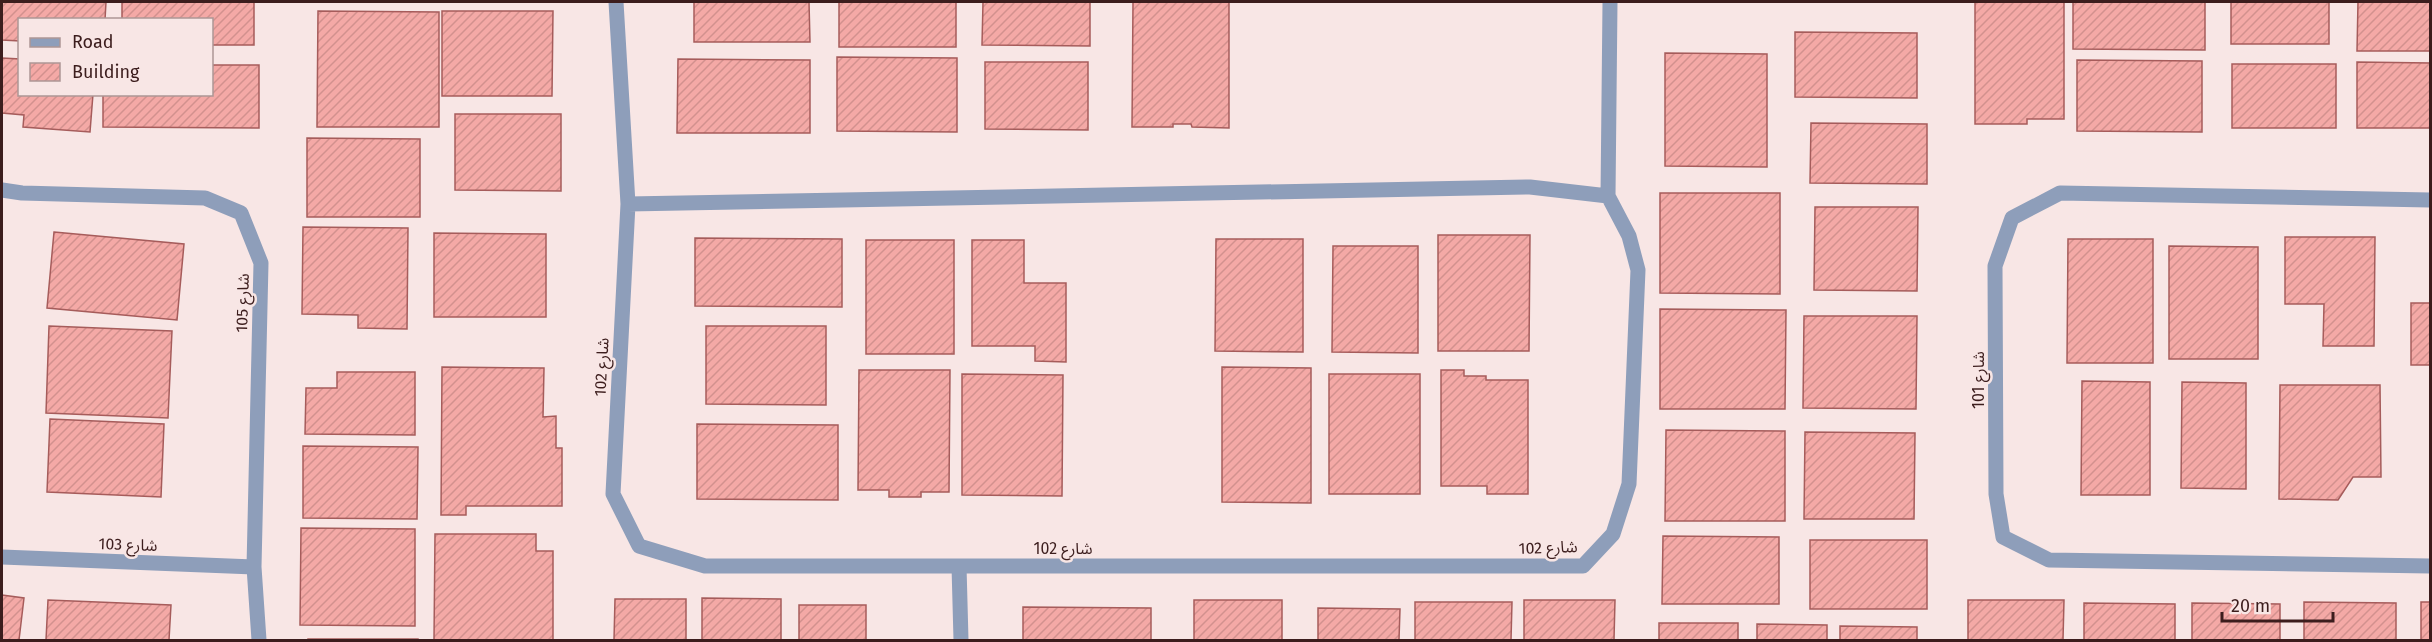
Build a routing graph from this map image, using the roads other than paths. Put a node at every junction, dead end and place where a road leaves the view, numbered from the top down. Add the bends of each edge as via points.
1 (616, 2) edge
2 (1610, 2) edge
3 (2, 190) edge
4 (1608, 196) junction
5 (2430, 200) edge
6 (628, 204) junction
7 (2, 558) edge
8 (2430, 566) edge
9 (254, 567) junction
10 (959, 567) junction
11 (259, 640) edge
12 (961, 640) edge

1 - 6 street, شارع 102
2 - 4 street
3 - 9 street, شارع 105 via 205,198 241,213 261,263
4 - 6 street via 1530,188
4 - 10 street, شارع 102 via 1629,236 1638,270 1629,484 1613,534 1583,566
5 - 8 street, شارع 101 via 2060,193 2012,218 1995,266 1996,494 2004,537 2049,560
6 - 10 street, شارع 102 via 613,494 639,546 705,566
7 - 9 street, شارع 103
9 - 11 street, شارع 105
10 - 12 street

